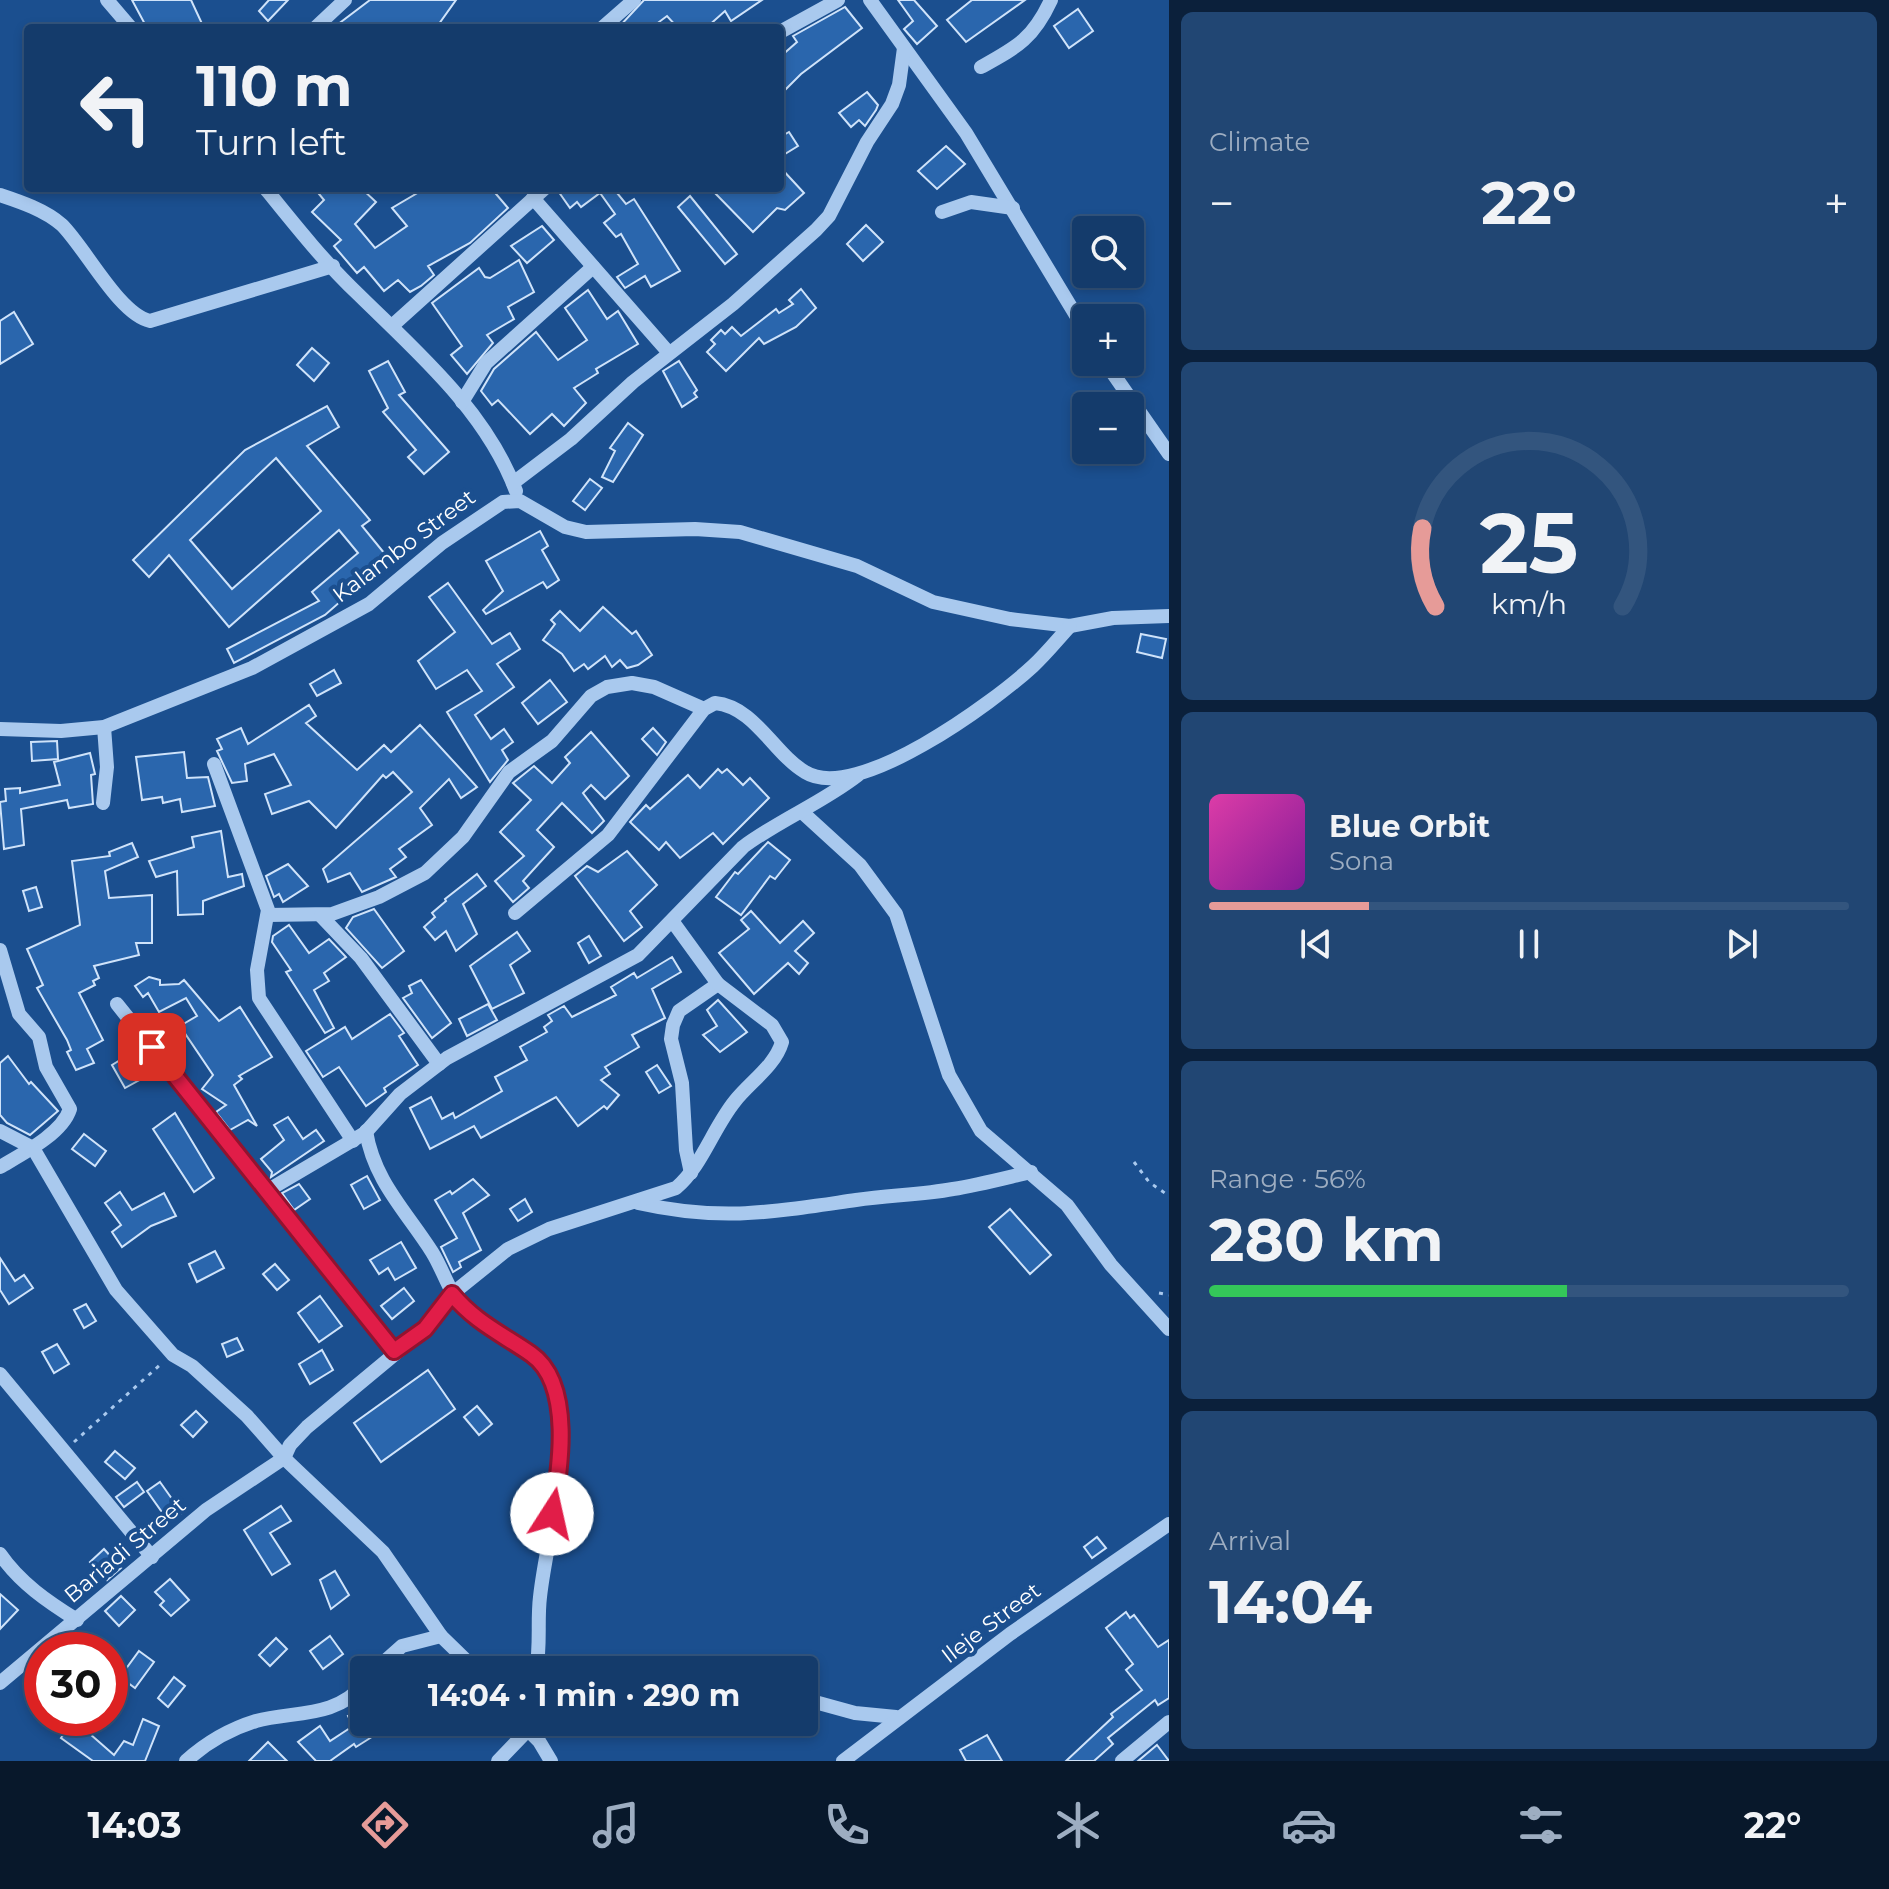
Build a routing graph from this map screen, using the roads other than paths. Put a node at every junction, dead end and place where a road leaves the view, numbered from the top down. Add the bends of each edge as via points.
1 (107, 0) edge
2 (345, 0) edge
3 (634, 0) edge
4 (838, 0) edge
5 (870, 0) edge
6 (1051, 0) edge
7 (128, 24) edge
8 (319, 24) edge
9 (607, 24) edge
10 (784, 30) edge
11 (904, 48) junction
12 (981, 67) dead end
13 (268, 192) edge
14 (540, 192) edge
15 (0, 195) edge
16 (533, 198) junction
17 (1013, 208) junction
18 (942, 212) dead end
19 (333, 266) junction
20 (593, 267) junction
21 (1072, 308) edge
22 (393, 325) junction
23 (669, 353) junction
24 (1115, 376) edge
25 (462, 402) junction
26 (1169, 454) edge
27 (513, 483) junction
28 (520, 501) junction
29 (1169, 616) edge
30 (1070, 626) junction
31 (704, 709) junction
32 (104, 727) junction
33 (0, 729) edge
34 (214, 764) dead end
35 (858, 775) junction
36 (103, 803) dead end
37 (802, 812) junction
38 (515, 913) dead end
39 (268, 915) junction
40 (321, 916) junction
41 (673, 922) junction
42 (0, 950) edge
43 (718, 984) junction
44 (117, 1004) dead end
45 (439, 1064) junction
46 (0, 1131) edge
47 (366, 1131) junction
48 (353, 1141) junction
49 (33, 1148) junction
50 (0, 1167) edge
51 (1031, 1172) junction
52 (691, 1173) junction
53 (265, 1192) junction
54 (638, 1203) junction
55 (452, 1294) junction
56 (1169, 1329) edge
57 (394, 1351) junction
58 (0, 1374) edge
59 (284, 1458) junction
60 (1169, 1524) edge
61 (0, 1554) edge
62 (152, 1557) junction
63 (77, 1620) junction
64 (441, 1636) junction
65 (391, 1656) edge
66 (462, 1656) edge
67 (537, 1656) edge
68 (0, 1683) edge
69 (350, 1695) edge
70 (818, 1703) edge
71 (896, 1717) junction
72 (1169, 1722) edge
73 (520, 1736) edge
74 (536, 1736) edge
75 (186, 1761) edge
76 (498, 1761) edge
77 (551, 1761) edge
78 (843, 1761) edge
79 (1122, 1761) edge

1 - 7 street
2 - 8 street
3 - 9 street
4 - 10 street
5 - 11 street
6 - 12 street via 1029,37
11 - 17 street
11 - 23 street via 892,104 829,216 733,304
13 - 19 street
14 - 16 street
15 - 19 street via 60,223 140,319 150,321
16 - 20 street
16 - 22 street
17 - 18 street via 971,202
17 - 21 street
19 - 22 street
20 - 23 street
20 - 25 street via 486,363
22 - 25 street
23 - 27 street
24 - 26 street
25 - 27 street
27 - 28 street
28 - 30 street via 565,527 586,532 740,532 857,566 933,602
28 - 32 street, Kalambo Street via 486,510 381,596 338,622 252,668
29 - 30 street
30 - 35 street via 994,697 931,738
31 - 35 street via 715,703 739,710 804,772 823,780
31 - 38 street via 608,835
31 - 40 street via 632,683 591,696 552,741 509,772 463,837 425,873 379,897
32 - 33 street, Kalambo Street
32 - 36 street
34 - 39 street
35 - 37 street
37 - 41 street via 743,847
37 - 51 street via 860,865 896,914 962,1101 994,1145
39 - 40 street
39 - 48 street via 257,970 259,998
40 - 45 street via 361,958
41 - 43 street
41 - 45 street via 626,963
42 - 49 street via 19,1014 39,1037 46,1067 70,1109 59,1127
43 - 52 street via 679,1011 673,1025
43 - 52 street via 772,1025 782,1042 713,1131
44 - 53 street
45 - 47 street via 400,1094
46 - 49 street
47 - 48 street
47 - 55 street via 385,1186 431,1250
48 - 53 street
49 - 50 street
49 - 59 street via 116,1290 173,1355 247,1416
51 - 54 street via 953,1189 787,1212 728,1216
51 - 56 street via 1067,1205 1111,1265
52 - 54 street via 676,1188
53 - 57 street
54 - 55 street via 524,1240
55 - 57 street via 425,1329
55 - 67 street via 483,1326 535,1358 549,1381 560,1420 562,1461 539,1599
57 - 59 street via 307,1427
58 - 62 street
59 - 62 street, Bariadi Street via 218,1501
59 - 64 street via 383,1552
60 - 71 street, Ileje Street
61 - 63 street via 44,1600
62 - 63 street, Bariadi Street
63 - 68 street, Bariadi Street
64 - 65 street via 402,1646
64 - 66 street
69 - 75 street via 321,1711 257,1721 224,1733
70 - 71 street
71 - 78 street, Ileje Street
72 - 79 street
73 - 76 street
74 - 77 street

